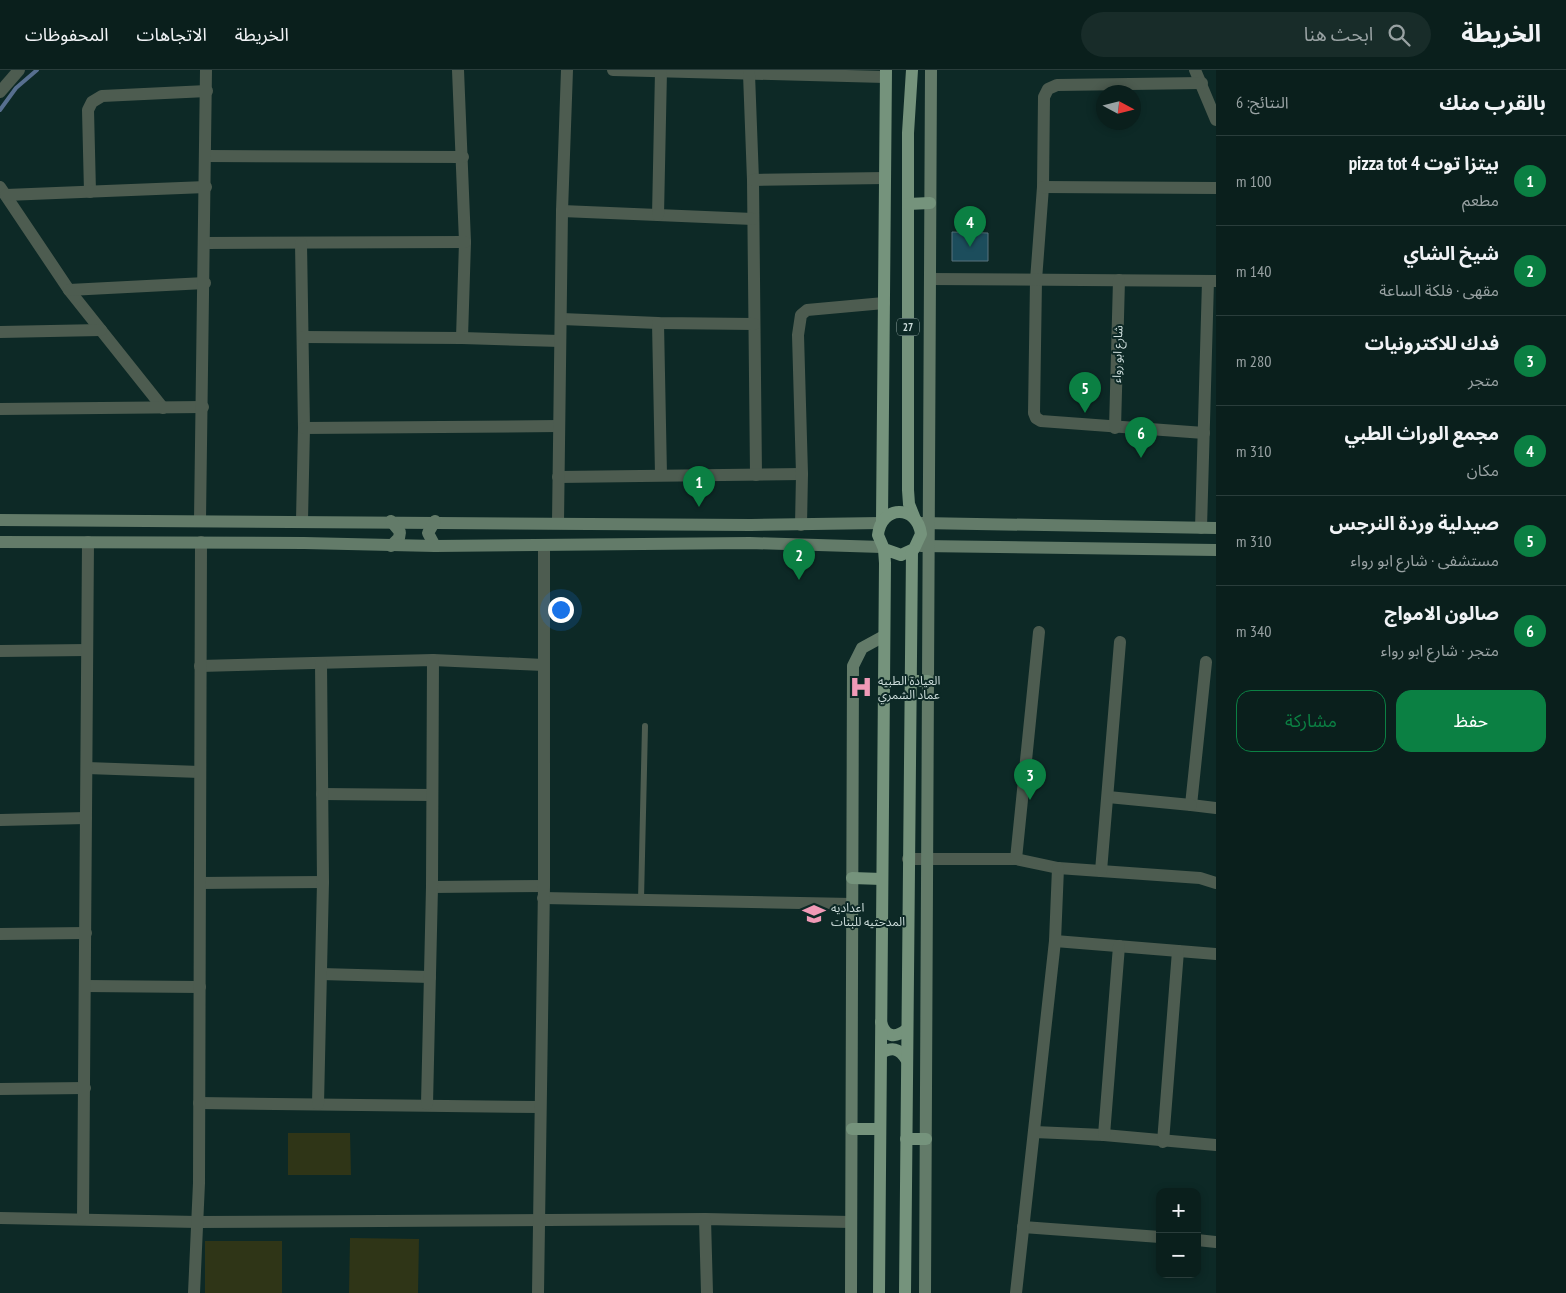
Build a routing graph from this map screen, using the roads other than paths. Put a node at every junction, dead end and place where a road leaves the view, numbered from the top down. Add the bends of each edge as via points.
1 (19, 70) edge
2 (206, 70) edge
3 (458, 70) edge
4 (567, 70) edge
5 (613, 70) edge
6 (912, 70) edge
7 (930, 70) edge
8 (1195, 70) edge
9 (661, 71) edge
10 (749, 74) junction
11 (885, 74) edge
12 (1202, 83) junction
13 (0, 92) edge
14 (207, 92) junction
15 (1216, 120) edge
16 (206, 156) junction
17 (463, 157) junction
18 (885, 178) junction
19 (753, 180) junction
20 (206, 187) junction
21 (1043, 187) junction
22 (1216, 188) edge
23 (3, 191) edge
24 (90, 192) junction
25 (930, 203) junction
26 (908, 204) junction
27 (562, 211) junction
28 (658, 215) junction
29 (754, 219) junction
30 (465, 242) junction
31 (206, 243) junction
32 (301, 243) junction
33 (930, 279) junction
34 (1036, 280) junction
35 (1120, 280) junction
36 (1212, 281) edge
37 (205, 283) junction
38 (69, 290) junction
39 (884, 303) junction
40 (562, 319) junction
41 (658, 323) junction
42 (754, 324) junction
43 (101, 330) junction
44 (0, 332) edge
45 (303, 337) junction
46 (462, 338) junction
47 (560, 341) junction
48 (1211, 385) edge
49 (203, 407) junction
50 (163, 408) junction
51 (0, 409) edge
52 (559, 426) junction
53 (304, 428) junction
54 (1115, 428) junction
55 (1204, 433) junction
56 (802, 474) junction
57 (660, 475) junction
58 (756, 475) junction
59 (558, 477) junction
60 (0, 520) edge
61 (200, 520) junction
62 (302, 520) junction
63 (391, 521) junction
64 (435, 521) junction
65 (558, 522) junction
66 (882, 522) junction
67 (920, 522) junction
68 (801, 524) junction
69 (751, 525) junction
70 (1201, 528) junction
71 (1216, 528) edge
72 (0, 542) edge
73 (88, 542) junction
74 (201, 542) junction
75 (750, 544) junction
76 (544, 545) junction
77 (928, 545) junction
78 (392, 546) junction
79 (436, 546) junction
80 (883, 548) junction
81 (913, 550) junction
82 (1216, 550) edge
83 (1039, 632) dead end
84 (884, 636) junction
85 (1120, 642) dead end
86 (87, 650) junction
87 (0, 651) edge
88 (433, 660) junction
89 (1206, 662) dead end
90 (322, 663) junction
91 (544, 664) junction
92 (200, 666) junction
93 (909, 681) junction
94 (928, 681) junction
95 (645, 726) dead end
96 (87, 768) junction
97 (200, 772) junction
98 (322, 794) junction
99 (432, 795) junction
100 (1108, 798) junction
101 (1191, 805) junction
102 (1216, 808) edge
103 (86, 818) junction
104 (0, 820) edge
105 (927, 858) junction
106 (908, 859) junction
107 (1016, 859) junction
108 (1058, 868) junction
109 (1101, 871) junction
110 (852, 878) junction
111 (882, 880) junction
112 (323, 882) junction
113 (1216, 883) edge
114 (201, 884) junction
115 (432, 887) junction
116 (544, 892) junction
117 (641, 900) junction
118 (852, 904) junction
119 (86, 933) junction
120 (0, 934) edge
121 (1055, 941) junction
122 (1119, 946) junction
123 (1178, 951) junction
124 (1216, 954) edge
125 (321, 974) junction
126 (430, 977) junction
127 (86, 986) junction
128 (200, 987) junction
129 (881, 1022) junction
130 (907, 1029) junction
131 (881, 1053) junction
132 (906, 1059) junction
133 (86, 1088) junction
134 (0, 1089) edge
135 (199, 1103) junction
136 (318, 1104) junction
137 (427, 1104) junction
138 (539, 1106) junction
139 (852, 1129) junction
140 (880, 1129) junction
141 (1034, 1132) junction
142 (1104, 1135) junction
143 (906, 1139) junction
144 (926, 1139) junction
145 (1164, 1142) junction
146 (1216, 1145) edge
147 (0, 1218) edge
148 (83, 1219) junction
149 (705, 1219) junction
150 (538, 1220) junction
151 (197, 1222) junction
152 (851, 1222) junction
153 (1023, 1227) junction
154 (1156, 1237) edge
155 (1201, 1240) edge
156 (1216, 1242) edge
157 (194, 1293) edge
158 (538, 1293) edge
159 (707, 1293) edge
160 (851, 1293) edge
161 (879, 1293) edge
162 (904, 1293) edge
163 (925, 1293) edge
164 (1016, 1293) edge

1 - 13 street
2 - 14 street
3 - 17 street
4 - 27 street
5 - 9 street
6 - 26 main road, 27
7 - 25 street
8 - 12 street
9 - 10 street
9 - 28 street
10 - 11 street
10 - 19 street
11 - 18 main road, 27
12 - 15 street
12 - 21 street via 1057,85 1048,89 1044,97
14 - 16 street
14 - 24 street via 102,96 92,102 88,110
16 - 17 street
16 - 20 street
17 - 30 street
18 - 19 street
18 - 39 main road, 27
19 - 29 street
20 - 24 street
20 - 31 street
21 - 22 street
21 - 34 street
23 - 24 street
23 - 38 street
25 - 26 main road
25 - 33 street
26 - 67 main road, 27 via 908,490 909,504
27 - 28 street
27 - 40 street
28 - 29 street
29 - 42 street
30 - 32 street
30 - 46 street
31 - 32 street
31 - 37 street
32 - 45 street
33 - 34 street
33 - 67 street
34 - 35 street
34 - 54 street via 1036,418
35 - 36 street
35 - 54 street, شارع ابو رواء
36 - 48 street
37 - 38 street
37 - 49 street
38 - 43 street
39 - 56 street via 807,310 800,315
39 - 66 main road, 27
40 - 41 street
40 - 47 street
41 - 42 street
41 - 57 street
42 - 58 street
43 - 44 street
43 - 50 street
45 - 46 street
45 - 53 street
46 - 47 street
47 - 52 street
48 - 55 street
49 - 50 street
49 - 61 street
50 - 51 street
52 - 53 street
52 - 59 street
53 - 62 street
54 - 55 street
55 - 70 street
56 - 58 street
56 - 68 street
57 - 58 street
57 - 59 street
59 - 65 street
60 - 61 street
61 - 62 street
62 - 63 street
63 - 64 street
63 - 78 street via 400,532
64 - 65 street
64 - 79 street via 428,533
65 - 69 street
66 - 67 main road via 898,512
66 - 68 street
66 - 80 main road, 27 via 878,535
67 - 70 street
67 - 77 street
67 - 81 main road, 27 via 920,539
68 - 69 street
69 - 75 street
70 - 71 street
72 - 73 street
73 - 74 street
73 - 86 street
74 - 78 street
74 - 92 street
75 - 76 street
75 - 80 street
76 - 79 street
76 - 91 street
77 - 81 street
77 - 82 street
77 - 94 street
78 - 79 street
80 - 81 main road via 895,554
80 - 84 main road, 27
81 - 93 main road, 27
83 - 107 street
84 - 110 street via 862,648 853,666
84 - 111 main road, 27
85 - 100 street
86 - 87 street
86 - 96 street
88 - 90 street
88 - 91 street
88 - 99 street
89 - 101 street
90 - 92 street
90 - 98 street
91 - 116 street
92 - 97 street
93 - 94 main road
93 - 106 main road, 27
94 - 105 street
95 - 117 lane
96 - 97 street
96 - 103 street
97 - 114 street
98 - 99 street
98 - 112 street
99 - 115 street
100 - 101 street
100 - 109 street
101 - 102 street
103 - 104 street
103 - 119 street
105 - 106 street
105 - 107 street
105 - 144 street
106 - 130 main road, 27
107 - 108 street
108 - 109 street
108 - 121 street
109 - 113 street via 1200,878
110 - 111 main road
110 - 118 street
111 - 129 main road, 27
112 - 114 street
112 - 125 street
114 - 128 street
115 - 116 street
115 - 126 street
116 - 117 street
116 - 138 street
117 - 118 street
118 - 139 street
119 - 120 street
119 - 127 street
121 - 122 street
121 - 141 street
122 - 123 street
122 - 142 street
123 - 124 street
123 - 145 street
125 - 126 street
125 - 136 street
126 - 137 street
127 - 128 street
127 - 133 street
128 - 135 street
129 - 130 main road via 890,1036
129 - 131 main road, 27
130 - 132 main road, 27
131 - 132 main road via 893,1048
131 - 140 main road, 27
132 - 143 main road, 27
133 - 134 street
133 - 148 street
135 - 136 street
135 - 151 street
136 - 137 street
137 - 138 street
138 - 150 street
139 - 140 main road
139 - 152 street
140 - 161 main road, 27
141 - 142 street
141 - 153 street
142 - 145 street
143 - 144 main road
143 - 162 main road, 27
144 - 163 street
145 - 146 street
147 - 148 street
148 - 151 street
149 - 150 street
149 - 152 street
149 - 159 street
150 - 151 street
150 - 158 street
151 - 157 street
152 - 160 street
153 - 154 street
153 - 164 street
155 - 156 street

